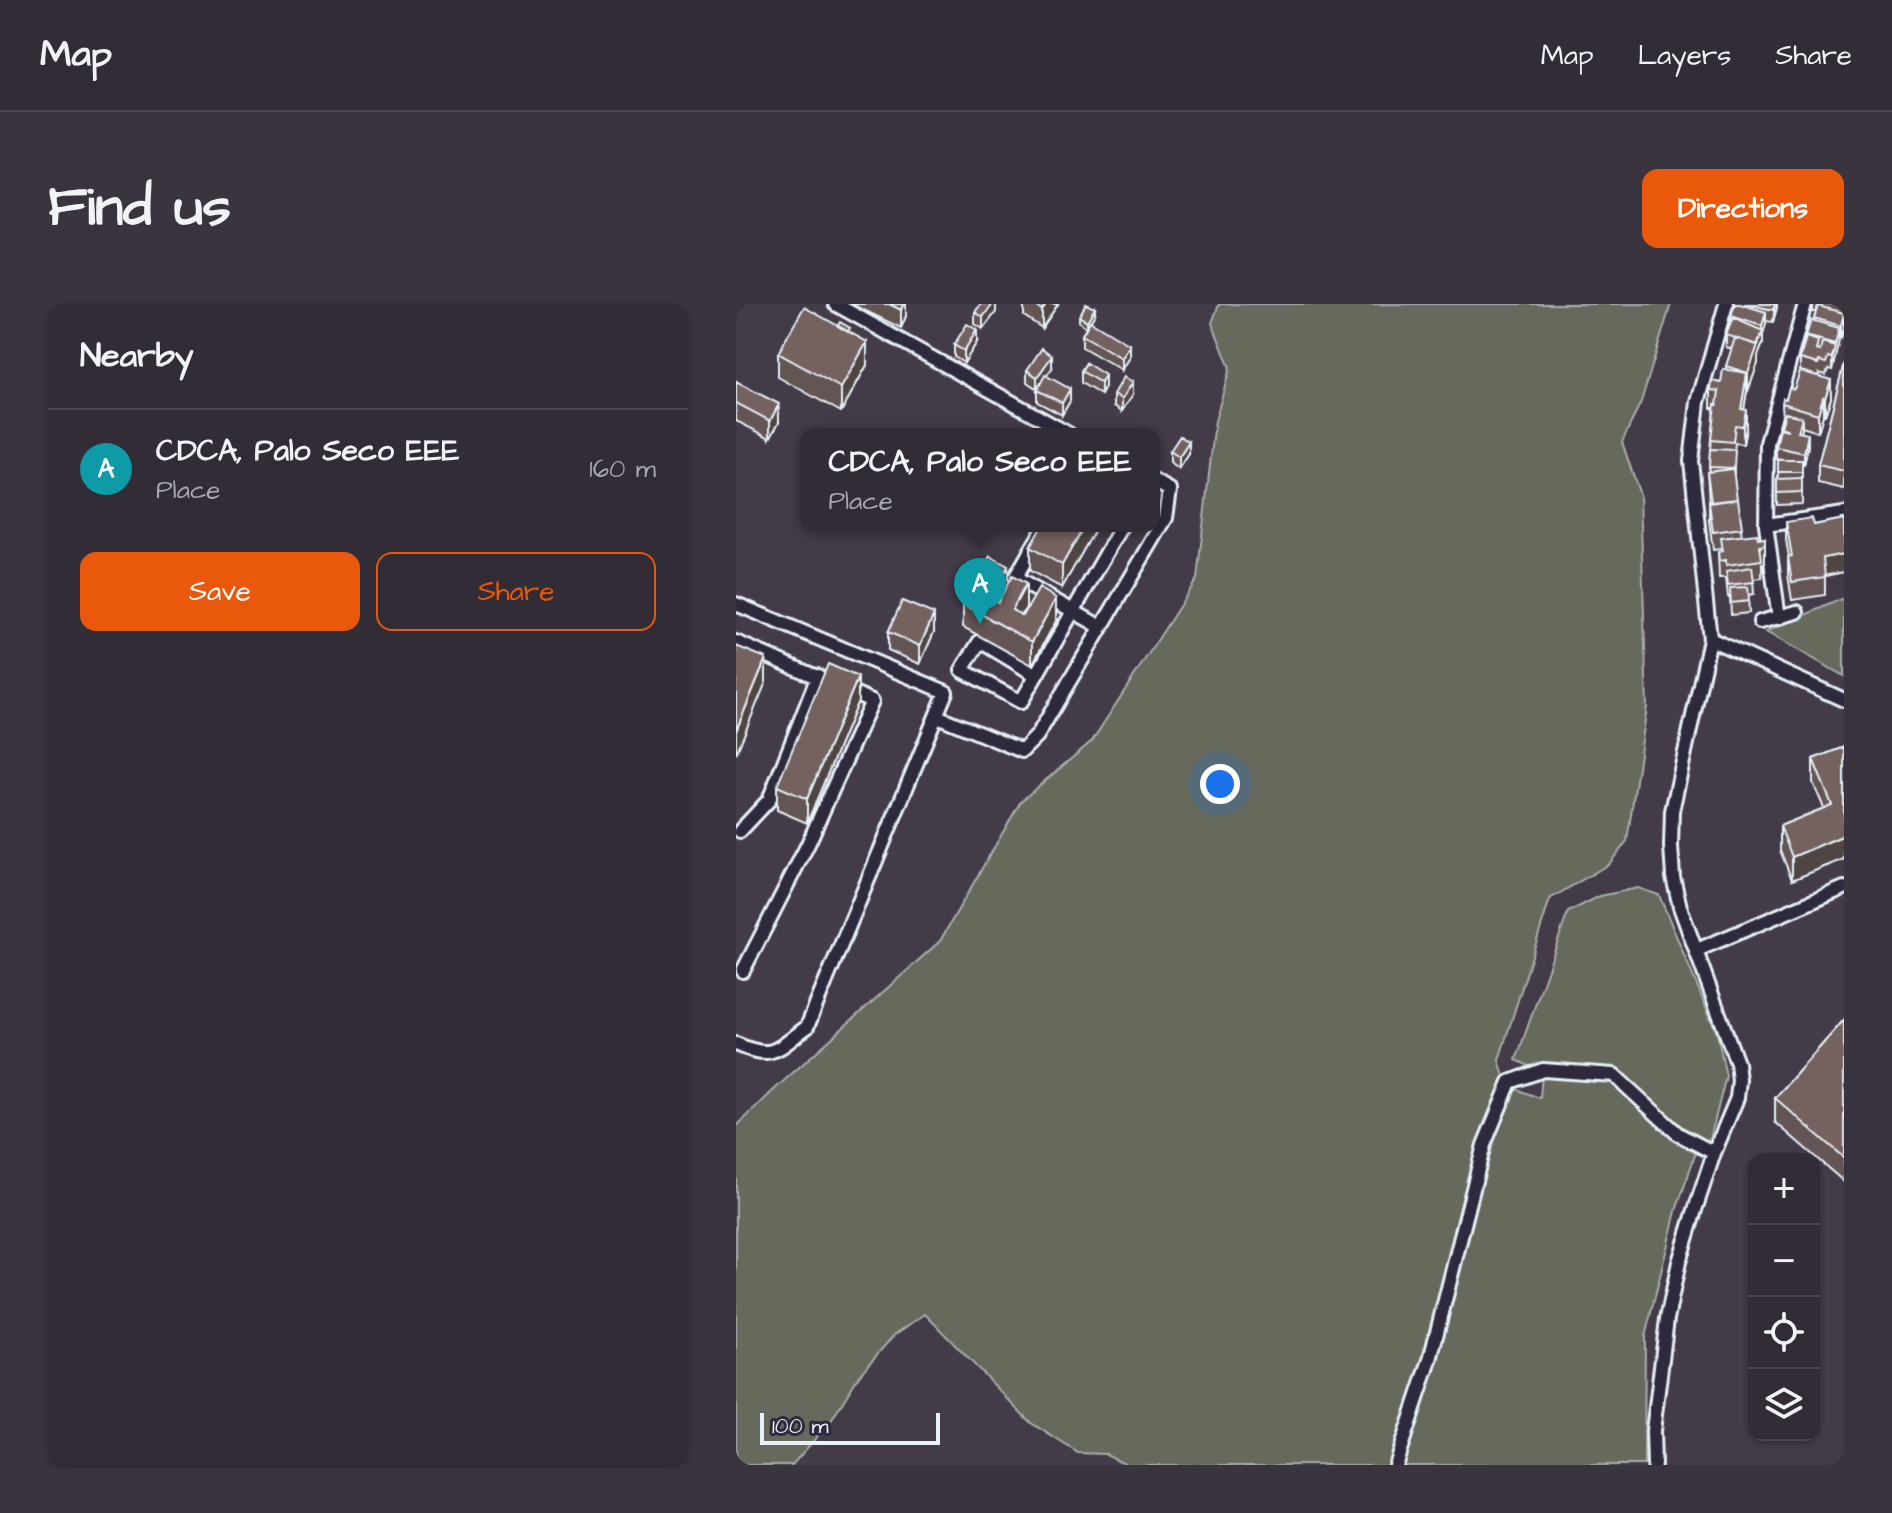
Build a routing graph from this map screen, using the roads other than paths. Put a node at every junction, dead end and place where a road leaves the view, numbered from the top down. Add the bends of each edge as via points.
1 (835, 304) edge
2 (1726, 304) edge
3 (1805, 304) edge
4 (1058, 428) edge
5 (1160, 484) edge
6 (1844, 514) edge
7 (1766, 525) junction
8 (1160, 528) edge
9 (1042, 532) edge
10 (1119, 532) edge
11 (1158, 532) edge
12 (736, 604) edge
13 (1073, 611) junction
14 (1797, 612) dead end
15 (1779, 618) junction
16 (1760, 622) dead end
17 (1101, 627) junction
18 (1710, 639) junction
19 (736, 642) edge
20 (1036, 675) junction
21 (818, 676) junction
22 (1844, 700) edge
23 (937, 716) junction
24 (737, 833) edge
25 (1844, 888) edge
26 (1697, 950) junction
27 (743, 971) dead end
28 (736, 1044) edge
29 (1714, 1153) junction
30 (1395, 1465) edge
31 (1654, 1465) edge

1 - 4 street
2 - 18 street via 1698,402 1691,461
3 - 7 street via 1767,443
5 - 8 street via 1170,490
6 - 7 street
7 - 15 street
9 - 13 street via 1015,578
10 - 13 street
11 - 17 street
12 - 23 street via 946,692
13 - 17 street
13 - 20 street
14 - 15 street
15 - 16 street
17 - 23 street via 1037,736 1022,751
18 - 22 street
18 - 26 street via 1672,811 1673,877
19 - 21 street
20 - 20 street via 1021,702 962,670 980,641
21 - 24 street via 769,800
21 - 27 street via 872,701
23 - 28 street via 807,1027 773,1053
25 - 26 street
26 - 29 street via 1739,1080
29 - 30 street via 1678,1134 1614,1075 1543,1070 1510,1082 1484,1145 1430,1360
29 - 31 street via 1667,1319 1653,1431

